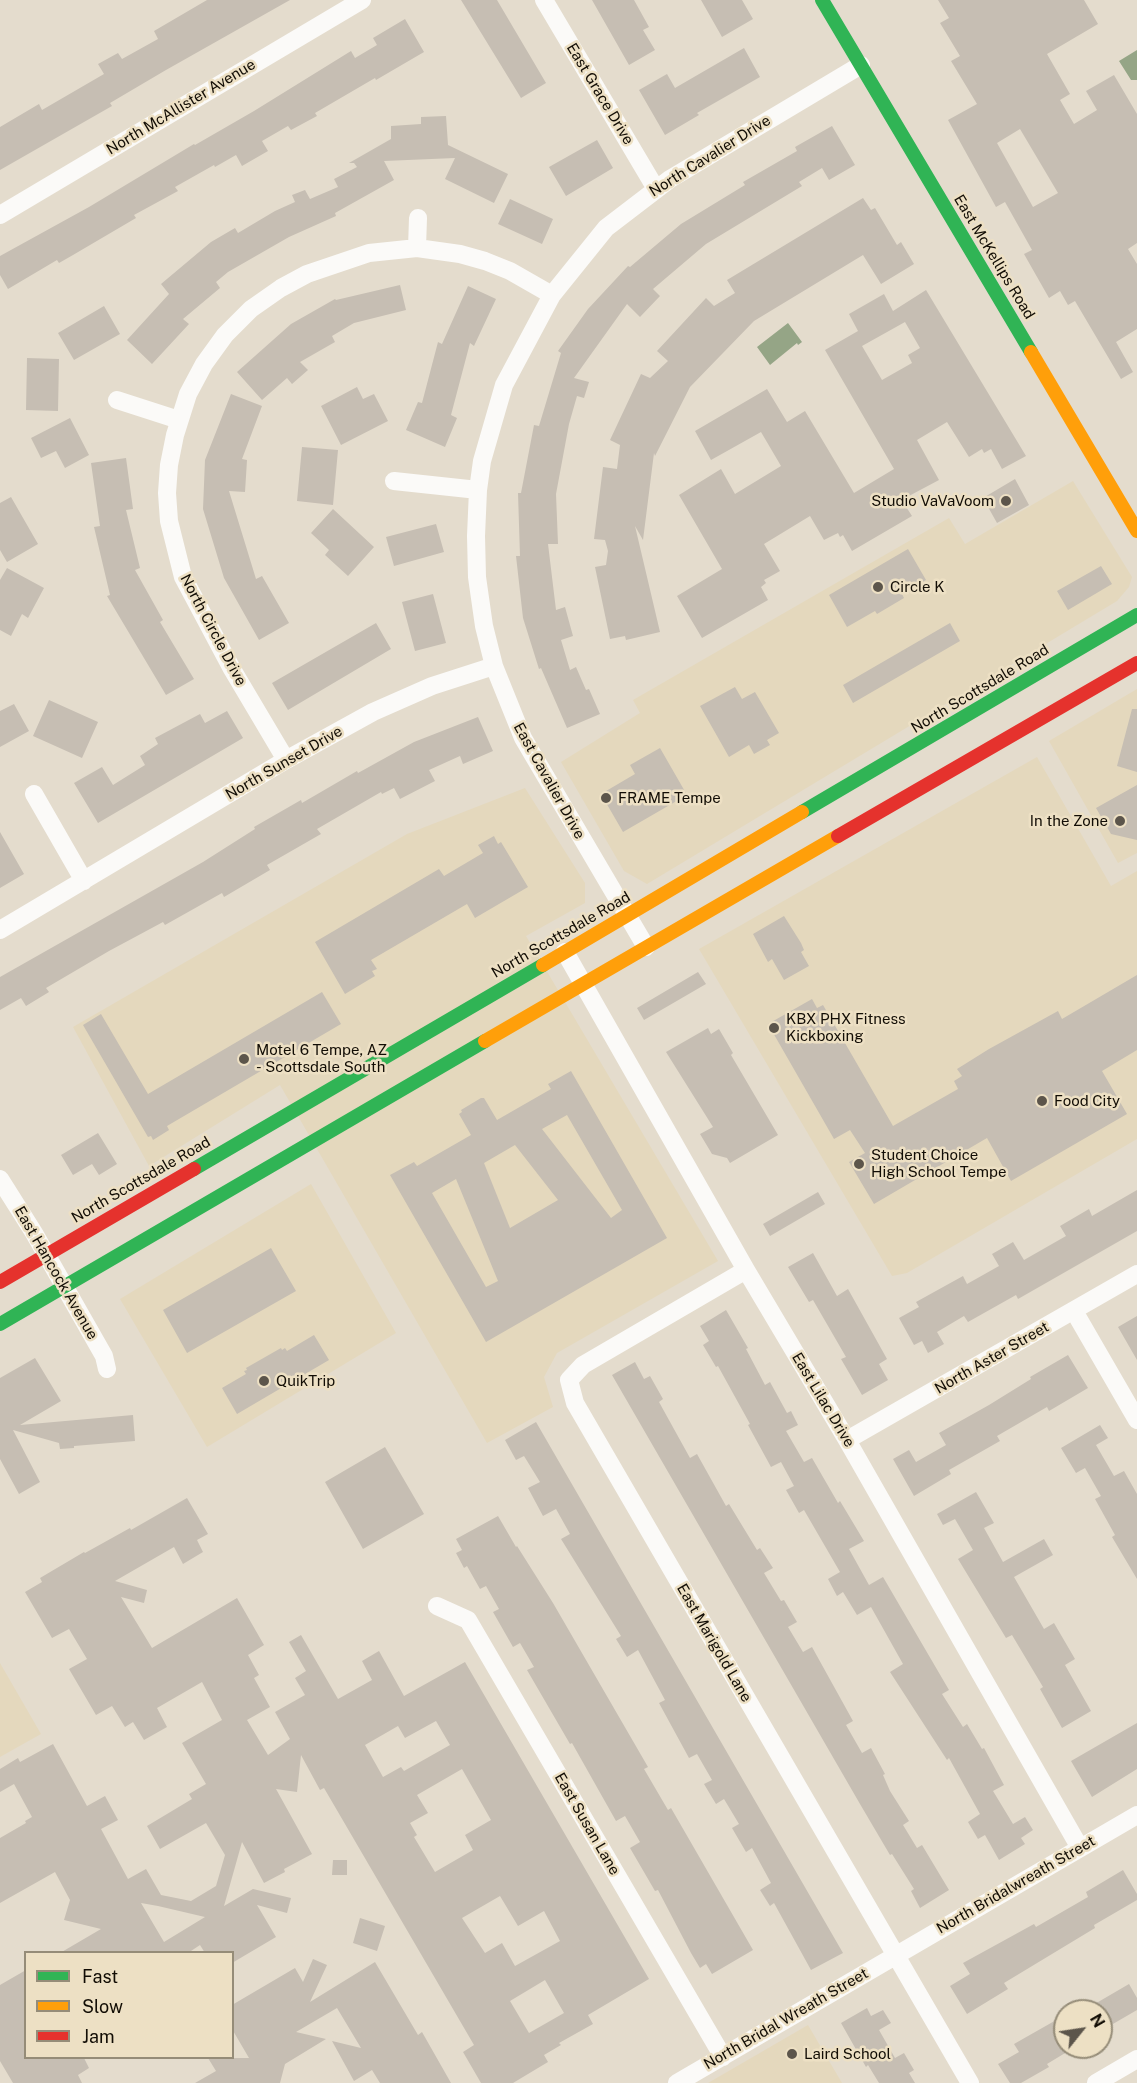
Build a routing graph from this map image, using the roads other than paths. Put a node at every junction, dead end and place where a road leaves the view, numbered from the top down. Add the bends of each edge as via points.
1 (362, 0) edge
2 (544, 0) edge
3 (822, 0) edge
4 (861, 65) junction
5 (656, 189) junction
6 (0, 214) edge
7 (418, 218) dead end
8 (417, 249) junction
9 (552, 295) junction
10 (117, 400) dead end
11 (179, 420) junction
12 (393, 481) dead end
13 (478, 490) junction
14 (1137, 531) edge
15 (1137, 615) edge
16 (1137, 663) edge
17 (494, 666) junction
18 (286, 760) junction
19 (34, 794) dead end
20 (84, 881) junction
21 (627, 916) junction
22 (0, 930) edge
23 (646, 946) junction
24 (565, 952) junction
25 (583, 984) junction
26 (0, 1179) edge
27 (46, 1255) junction
28 (746, 1270) junction
29 (1137, 1274) edge
30 (0, 1282) edge
31 (64, 1286) junction
32 (1074, 1311) junction
33 (0, 1324) edge
34 (107, 1370) dead end
35 (1137, 1420) edge
36 (847, 1440) junction
37 (437, 1606) dead end
38 (1137, 1815) edge
39 (1080, 1848) junction
40 (896, 1955) junction
41 (723, 2057) junction
42 (1137, 2059) edge
43 (677, 2083) edge
44 (970, 2083) edge
45 (1096, 2083) edge

1 - 6 street, North McAllister Avenue
2 - 5 street, East Grace Drive
3 - 4 main road, East McKellips Road
4 - 5 street, North Cavalier Drive
4 - 14 main road, East McKellips Road
5 - 9 street, North Cavalier Drive via 606,228
7 - 8 street
8 - 9 street, North Circle Drive via 485,261
8 - 11 street, North Circle Drive via 369,253 339,262 281,288 251,309 204,364
9 - 13 street, East Cavalier Drive via 504,385 482,461
10 - 11 street
11 - 18 street, North Circle Drive via 167,493 169,521 183,577
12 - 13 street
13 - 17 street, East Cavalier Drive via 477,577
15 - 21 main road, North Scottsdale Road
16 - 23 main road
17 - 18 street, North Sunset Drive via 432,686 373,712
17 - 21 street, East Cavalier Drive via 523,738
18 - 20 street, North Sunset Drive
19 - 20 street
20 - 22 street, North Sunset Drive
21 - 23 street, East Cavalier Drive
21 - 24 main road, North Scottsdale Road
23 - 25 main road
24 - 25 street, East Lilac Drive
24 - 27 main road, North Scottsdale Road
25 - 28 street, East Lilac Drive
25 - 31 main road
26 - 27 street, East Hancock Avenue
27 - 30 main road, North Scottsdale Road
27 - 31 street, East Hancock Avenue
28 - 36 street, East Lilac Drive
28 - 40 street, East Marigold Lane via 583,1365 569,1380 575,1404
29 - 32 street, North Aster Street
31 - 33 main road
31 - 34 street, East Hancock Avenue via 104,1356
32 - 35 street
32 - 36 street, North Aster Street
36 - 39 street, East Lilac Drive
37 - 41 street, East Susan Lane via 468,1620
38 - 39 street, North Bridalwreath Street
39 - 40 street, North Bridalwreath Street
40 - 41 street, North Bridal Wreath Street
40 - 44 street, East Marigold Lane
41 - 43 street, North Bridal Wreath Street
42 - 45 street

